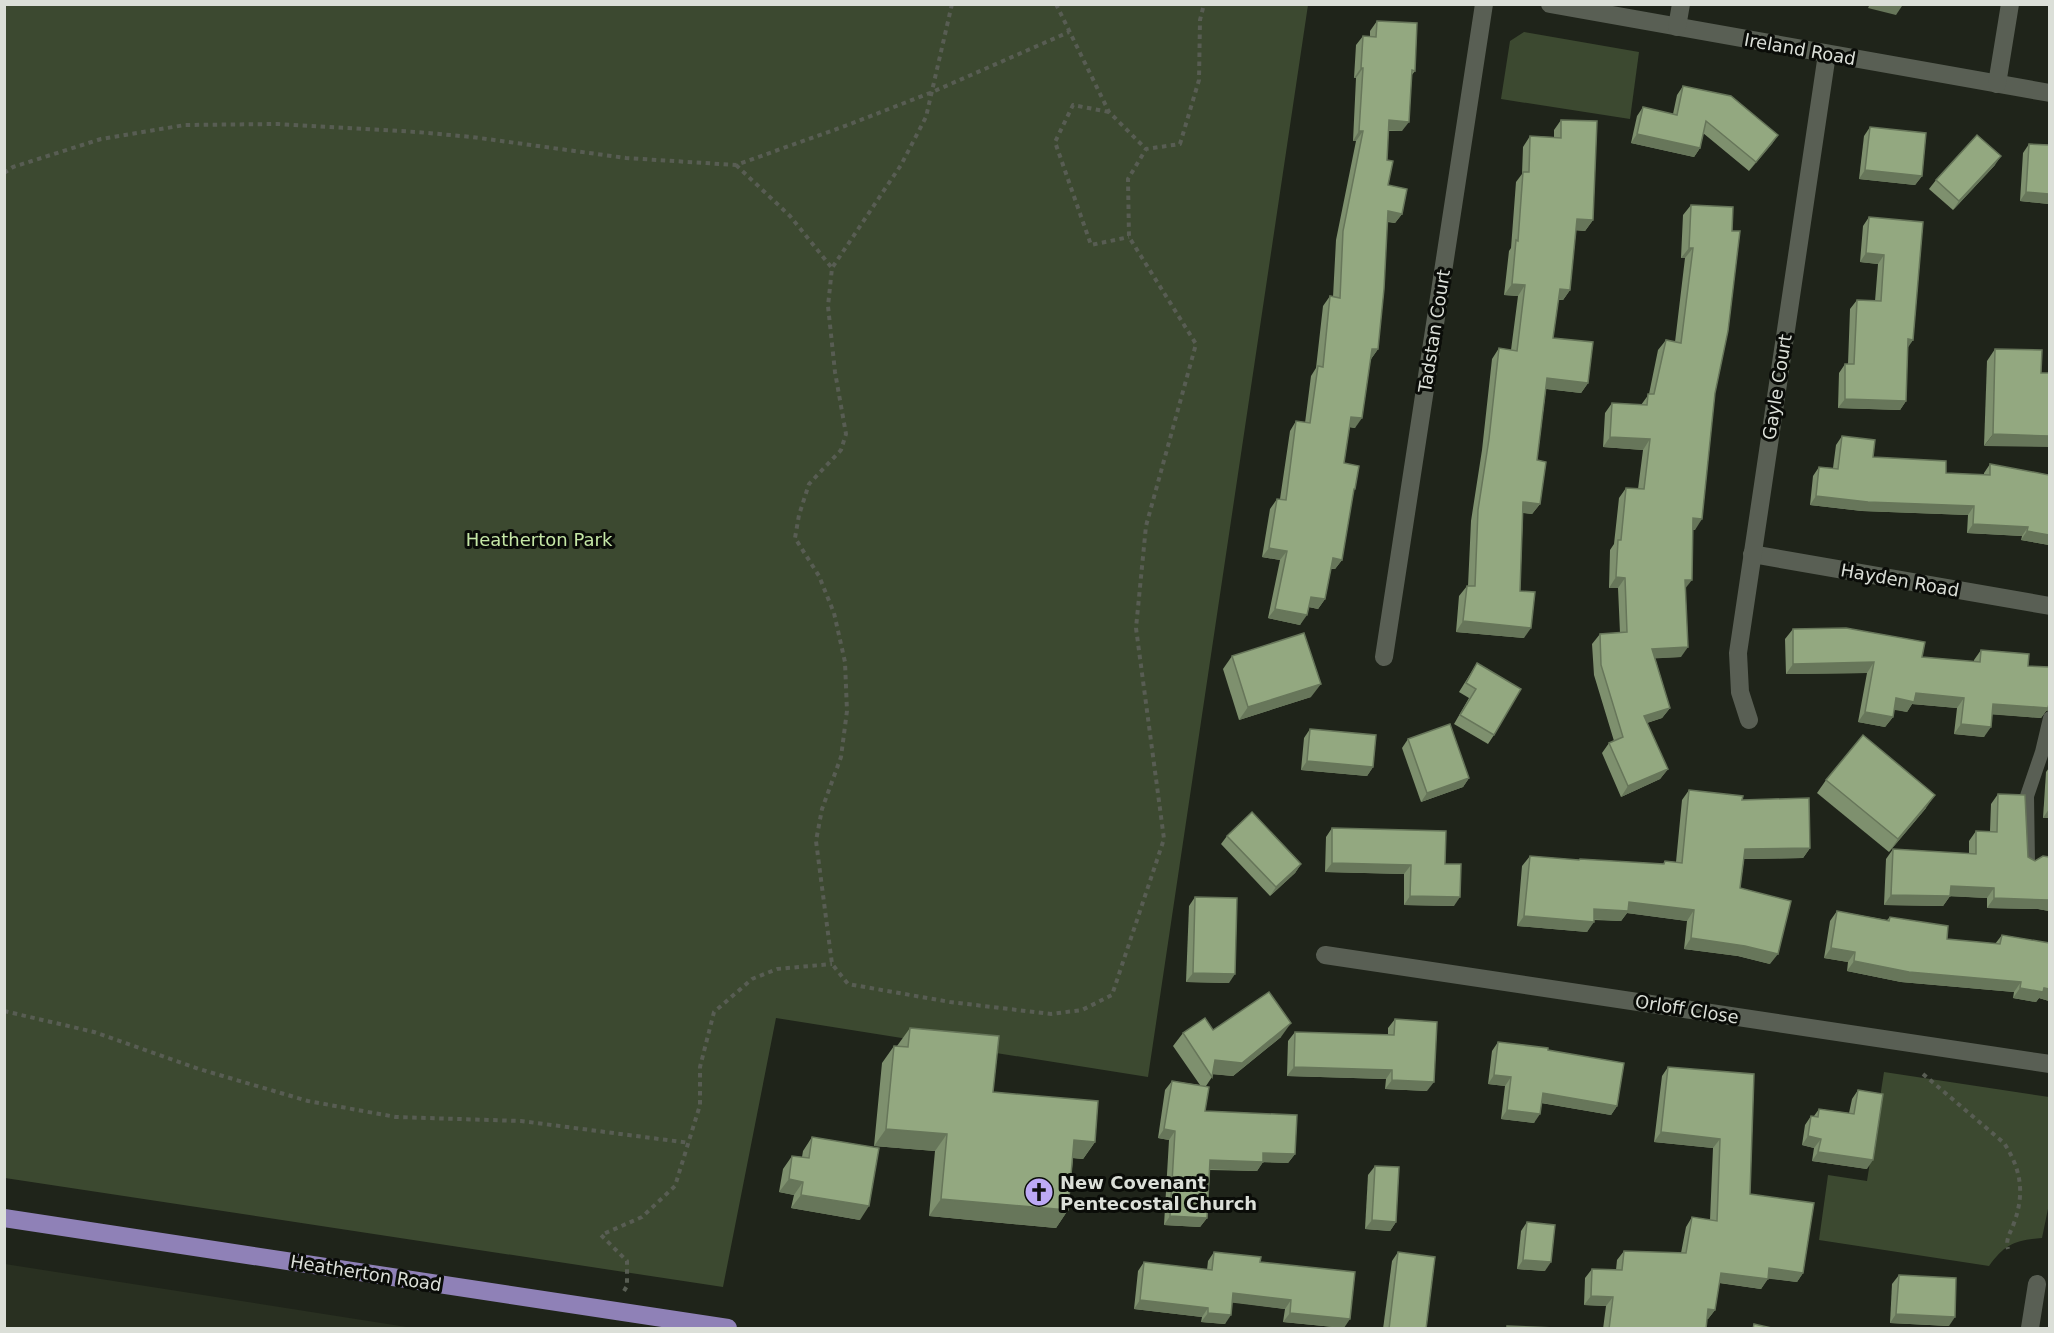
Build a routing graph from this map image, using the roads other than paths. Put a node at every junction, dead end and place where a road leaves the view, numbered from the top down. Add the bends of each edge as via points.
1 (1484, 4) edge
2 (1550, 4) edge
3 (1681, 4) edge
4 (2010, 4) edge
5 (1677, 27) junction
6 (1827, 54) junction
7 (1997, 84) junction
8 (2049, 93) edge
9 (1752, 554) junction
10 (2049, 606) edge
11 (1384, 657) dead end
12 (2049, 718) edge
13 (1749, 720) dead end
14 (2028, 862) edge
15 (1325, 955) dead end
16 (2049, 1064) edge
17 (4, 1218) edge
18 (2037, 1284) dead end
19 (728, 1329) edge
20 (2030, 1329) edge

1 - 11 street, Tadstan Court
2 - 5 street, Ireland Road
3 - 5 street
4 - 7 street
5 - 6 street, Ireland Road
6 - 7 street, Ireland Road
6 - 9 street, Gayle Court
7 - 8 street, Ireland Road
9 - 10 street, Hayden Road
9 - 13 street, Gayle Court via 1738,653 1740,692
12 - 14 lane via 2027,796
15 - 16 street, Orloff Close
17 - 19 main road, Heatherton Road
18 - 20 street

